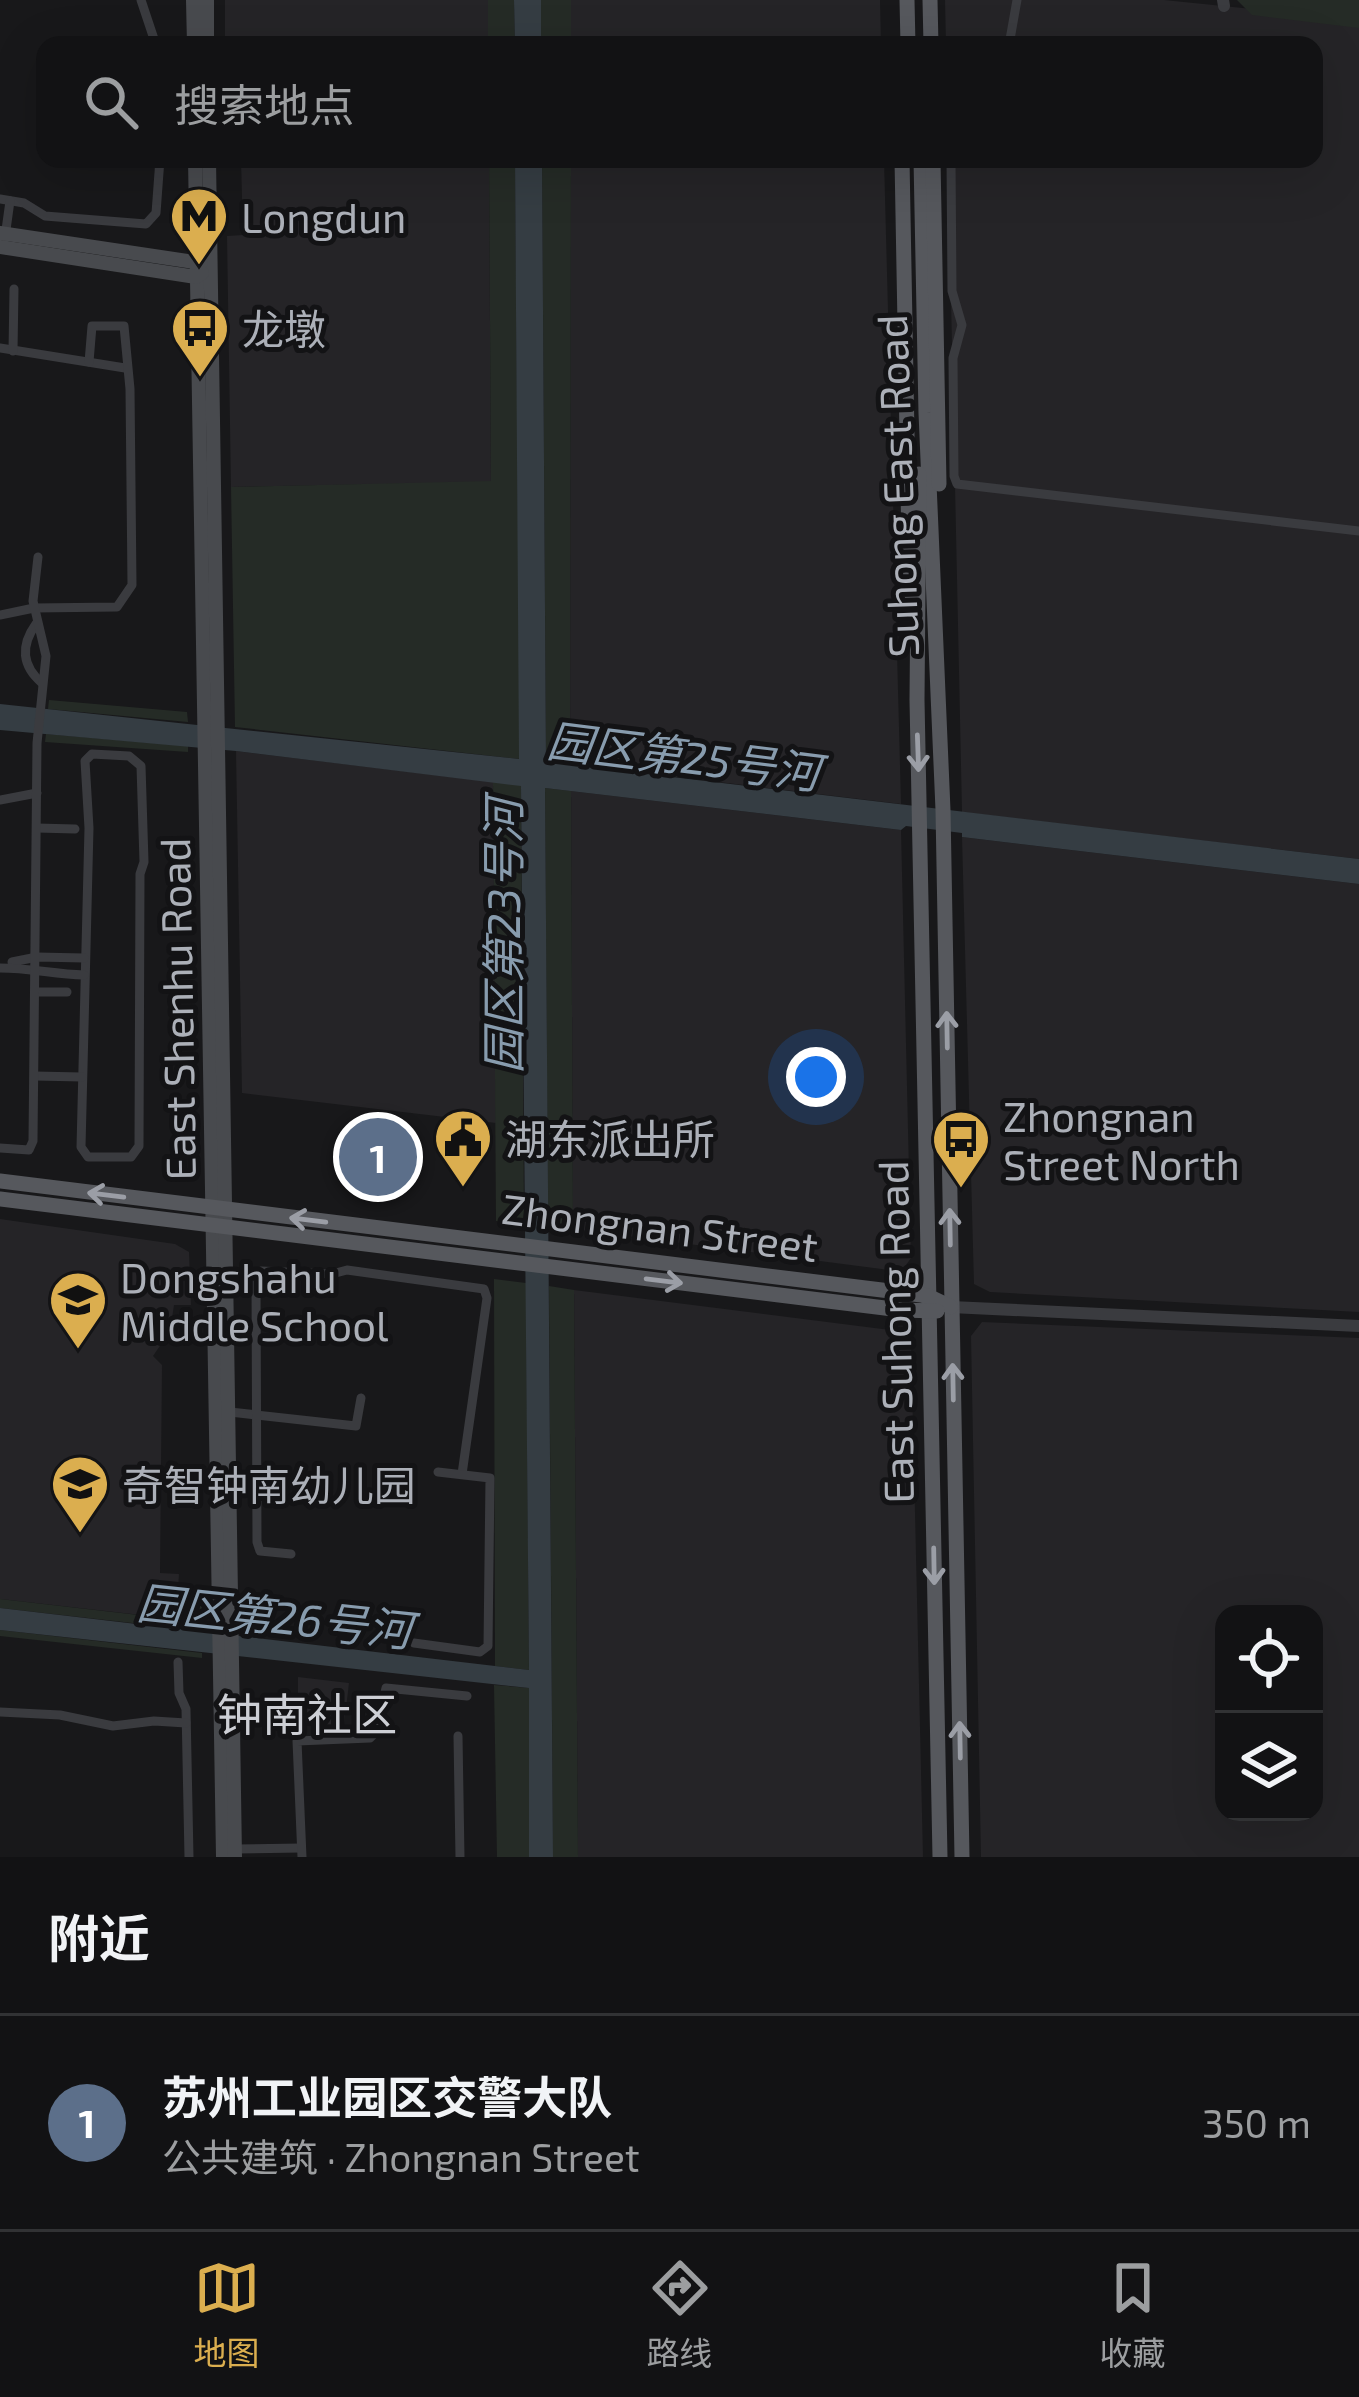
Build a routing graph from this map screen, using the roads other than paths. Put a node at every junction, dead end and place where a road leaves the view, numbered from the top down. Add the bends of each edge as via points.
1 (141, 0) edge
2 (193, 0) edge
3 (207, 0) edge
4 (903, 0) edge
5 (917, 0) edge
6 (930, 0) edge
7 (1017, 0) edge
8 (153, 36) edge
9 (194, 36) edge
10 (207, 36) edge
11 (904, 36) edge
12 (919, 36) edge
13 (931, 36) edge
14 (1011, 36) edge
15 (159, 168) edge
16 (195, 168) edge
17 (208, 168) edge
18 (902, 168) edge
19 (913, 168) edge
20 (920, 168) edge
21 (933, 168) edge
22 (951, 168) edge
23 (917, 184) junction
24 (5, 200) edge
25 (2, 241) edge
26 (201, 268) junction
27 (14, 289) dead end
28 (0, 348) edge
29 (13, 351) junction
30 (89, 362) junction
31 (125, 368) junction
32 (1359, 531) edge
33 (38, 556) dead end
34 (936, 583) junction
35 (34, 608) junction
36 (0, 615) edge
37 (36, 624) junction
38 (42, 683) junction
39 (917, 700) junction
40 (37, 793) junction
41 (0, 800) edge
42 (920, 806) joint
43 (943, 809) joint
44 (37, 828) junction
45 (75, 829) dead end
46 (37, 957) junction
47 (84, 958) junction
48 (0, 964) edge
49 (37, 974) junction
50 (84, 975) junction
51 (36, 992) junction
52 (68, 992) dead end
53 (35, 1076) junction
54 (82, 1077) junction
55 (0, 1148) edge
56 (0, 1181) edge
57 (0, 1199) edge
58 (219, 1209) junction
59 (220, 1228) junction
60 (442, 1255) junction
61 (439, 1280) junction
62 (928, 1305) junction
63 (951, 1307) junction
64 (1359, 1326) edge
65 (361, 1397) dead end
66 (230, 1412) junction
67 (258, 1412) junction
68 (438, 1472) dead end
69 (461, 1474) junction
70 (290, 1554) dead end
71 (226, 1634) junction
72 (414, 1643) dead end
73 (178, 1661) dead end
74 (467, 1696) dead end
75 (0, 1712) edge
76 (186, 1723) junction
77 (458, 1736) dead end
78 (302, 1852) edge
79 (268, 1853) edge
80 (231, 1854) edge
81 (190, 1857) edge
82 (460, 1857) edge
83 (940, 1857) edge
84 (962, 1857) edge

1 - 8 street
2 - 9 main road
3 - 10 main road
4 - 11 main road
5 - 12 main road
6 - 13 main road
7 - 14 street
15 - 24 street via 156,213 146,224 45,217
16 - 26 main road, East Shenhu Road
17 - 26 main road, East Shenhu Road
18 - 39 main road
19 - 23 main road, Suhong East Road
20 - 23 main road, Suhong East Road
21 - 34 main road
22 - 32 street via 952,291 962,325 953,358 957,484
23 - 34 main road, Suhong East Road
23 - 39 main road, Suhong East Road
24 - 25 street
25 - 26 main road
26 - 58 main road, East Shenhu Road
27 - 29 street
28 - 29 street
29 - 30 street
30 - 31 street
30 - 31 street via 92,326 119,324 126,329
31 - 35 street via 129,594 117,607
33 - 35 street
34 - 43 main road, Suhong East Road
35 - 36 street
35 - 37 street
37 - 38 street via 45,646
37 - 38 street via 25,664
38 - 40 street
39 -> 42 main road, Suhong East Road
40 - 41 street
40 - 44 street
42 - 62 main road, East Suhong Road
63 -> 43 main road, East Suhong Road
44 - 45 street
44 - 46 street
46 - 47 street
46 - 48 street
46 - 49 street
47 - 50 street
47 - 54 street via 85,761 92,754 135,757 144,862 134,1156 82,1151
48 - 49 street
49 - 50 street
49 - 51 street
50 - 54 street
51 - 52 street
51 - 53 street
53 - 54 street
53 - 55 street via 32,1146
58 -> 56 main road, Zhongnan Street
57 - 59 main road, Zhongnan Street
58 - 59 main road, East Shenhu Road
62 -> 58 main road, Zhongnan Street
59 - 60 main road, Zhongnan Street
59 - 66 main road, East Shenhu Road
59 - 71 main road, East Shenhu Road
60 - 61 street
60 -> 62 main road, Zhongnan Street
61 - 67 street via 261,1271
61 - 69 street via 479,1287 488,1298
62 - 63 main road, Zhongnan Street
62 -> 83 main road, East Suhong Road
63 - 64 street, Zhongnan Street
84 -> 63 main road, East Suhong Road
65 - 67 street via 356,1426
66 - 67 street
66 - 71 main road, East Shenhu Road
67 - 70 street via 257,1547
68 - 69 street
69 - 72 street via 490,1478 488,1646 480,1652
71 - 80 main road, East Shenhu Road
73 - 76 street
74 - 78 street via 386,1688 370,1738 297,1741
75 - 76 street via 112,1726
76 - 81 street
77 - 82 street
78 - 79 street
79 - 80 street

